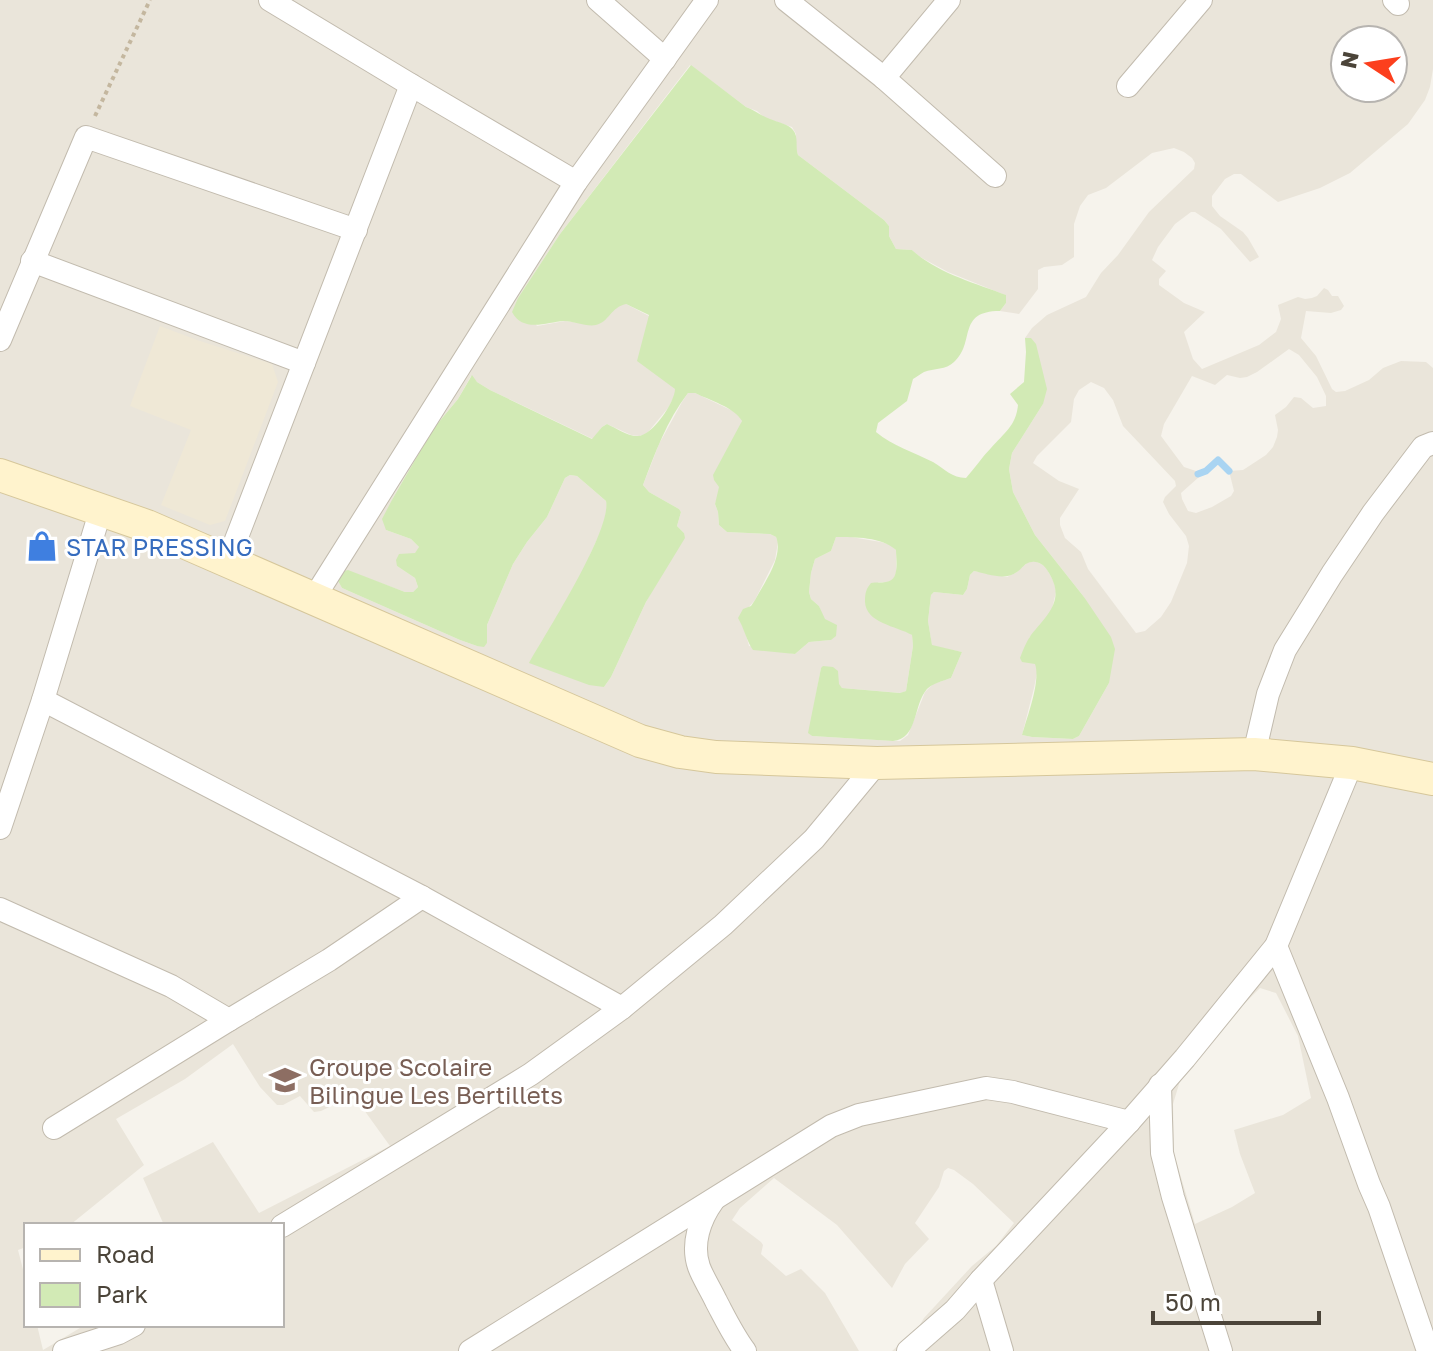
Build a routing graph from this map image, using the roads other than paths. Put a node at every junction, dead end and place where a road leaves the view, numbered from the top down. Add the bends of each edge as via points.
1 (270, 0) edge
2 (598, 0) edge
3 (707, 0) edge
4 (786, 0) edge
5 (949, 0) edge
6 (1201, 0) edge
7 (665, 59) junction
8 (884, 78) junction
9 (411, 85) junction
10 (1128, 86) dead end
11 (995, 176) dead end
12 (576, 182) junction
13 (356, 230) junction
14 (32, 261) junction
15 (0, 340) edge
16 (304, 363) junction
17 (1433, 443) edge
18 (0, 475) edge
19 (101, 509) junction
20 (227, 563) junction
21 (314, 598) junction
22 (43, 700) junction
23 (1254, 754) junction
24 (877, 763) junction
25 (1352, 763) junction
26 (1433, 779) edge
27 (0, 828) edge
28 (422, 897) junction
29 (0, 909) edge
30 (1276, 946) junction
31 (622, 1008) junction
32 (229, 1020) junction
33 (1160, 1085) junction
34 (1129, 1122) junction
35 (54, 1128) dead end
36 (713, 1200) junction
37 (284, 1225) edge
38 (981, 1280) junction
39 (130, 1327) edge
40 (64, 1351) edge
41 (470, 1351) edge
42 (745, 1351) edge
43 (908, 1351) edge
44 (1002, 1351) edge
45 (1221, 1351) edge
46 (1428, 1351) edge

1 - 9 street
2 - 7 street
3 - 7 street
4 - 8 street
5 - 8 street
6 - 10 street
7 - 12 street
8 - 11 street
9 - 12 street
9 - 13 street
12 - 21 street
13 - 14 street via 86,137
13 - 16 street
14 - 15 street
14 - 16 street
16 - 20 street
17 - 23 street via 1423,447 1373,513 1285,650
18 - 19 main road
19 - 20 main road
19 - 22 street
20 - 21 main road
21 - 24 main road via 640,741 716,757
22 - 27 street
22 - 28 street
23 - 24 main road
23 - 25 main road
24 - 31 street via 803,850
25 - 26 main road
25 - 30 street
28 - 31 street
28 - 32 street
29 - 32 street via 171,986
30 - 33 street
30 - 46 street via 1379,1207
31 - 37 street via 531,1074
32 - 35 street
33 - 34 street
33 - 45 street via 1162,1153
34 - 36 street via 986,1088 859,1115 831,1126
34 - 38 street
36 - 41 street
36 - 42 street via 698,1231 698,1265
38 - 43 street
38 - 44 street
39 - 40 street

